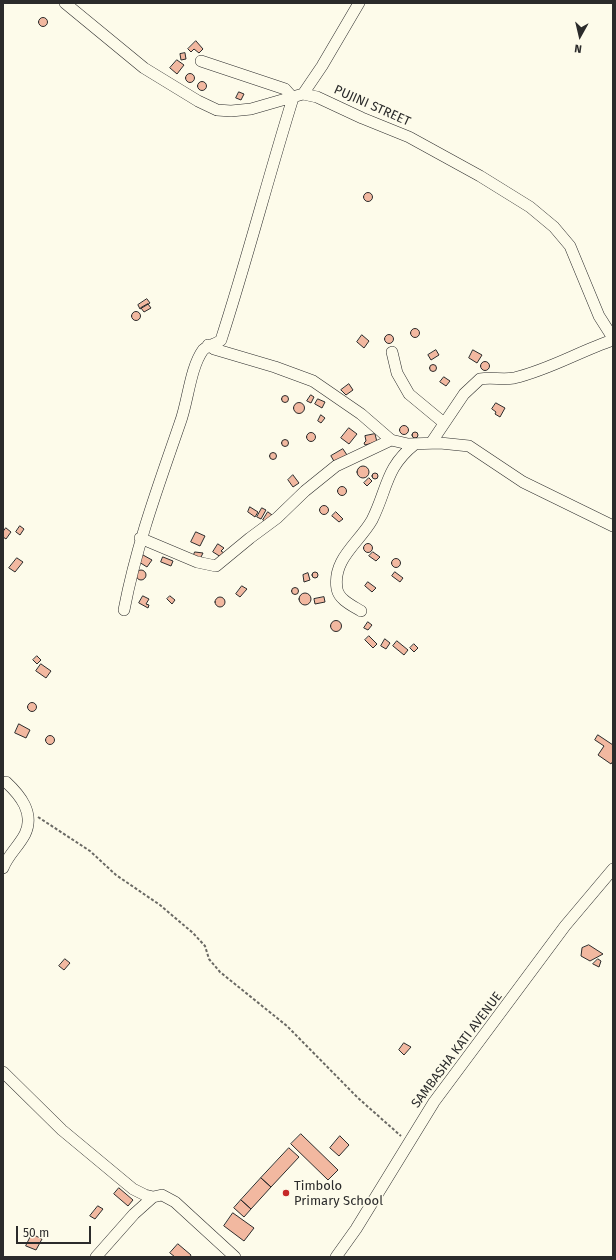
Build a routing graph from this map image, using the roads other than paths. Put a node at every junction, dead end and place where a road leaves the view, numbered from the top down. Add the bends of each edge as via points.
1 (64, 3) edge
2 (359, 3) edge
3 (201, 62) dead end
4 (298, 96) junction
5 (613, 339) edge
6 (208, 345) junction
7 (392, 352) dead end
8 (444, 423) junction
9 (391, 440) junction
10 (431, 443) junction
11 (415, 444) junction
12 (613, 526) edge
13 (140, 538) junction
14 (124, 610) dead end
15 (361, 610) dead end
16 (6, 782) dead end
17 (3, 868) edge
18 (613, 869) edge
19 (3, 1072) edge
20 (153, 1197) junction
21 (96, 1257) edge
22 (235, 1257) edge
23 (336, 1257) edge

1 - 4 street, PUJINI STREET via 144,68 217,110 251,109
2 - 4 street via 322,66
3 - 4 street via 285,89
4 - 5 street, PUJINI STREET via 326,100 410,137 480,176 530,208 554,227 570,246 599,316
4 - 6 street via 264,193 221,340
5 - 8 street via 546,368 512,378 480,379 464,394
6 - 9 street via 313,381 361,414
6 - 13 street via 198,361 180,423
7 - 8 street via 397,373 408,394
8 - 10 street
9 - 11 street
9 - 13 street via 336,466 277,518 216,566 197,562
10 - 11 street
10 - 12 street via 469,446 523,482
11 - 15 street via 394,466 371,520 345,553 340,566 337,590 346,601
13 - 14 street
16 - 17 street via 20,795 28,813 28,823 25,834
18 - 23 street, SAMBASHA KATI AVENUE via 565,926 434,1102
19 - 20 street via 62,1130 133,1189
20 - 21 street via 134,1214
20 - 22 street via 162,1196 175,1202

